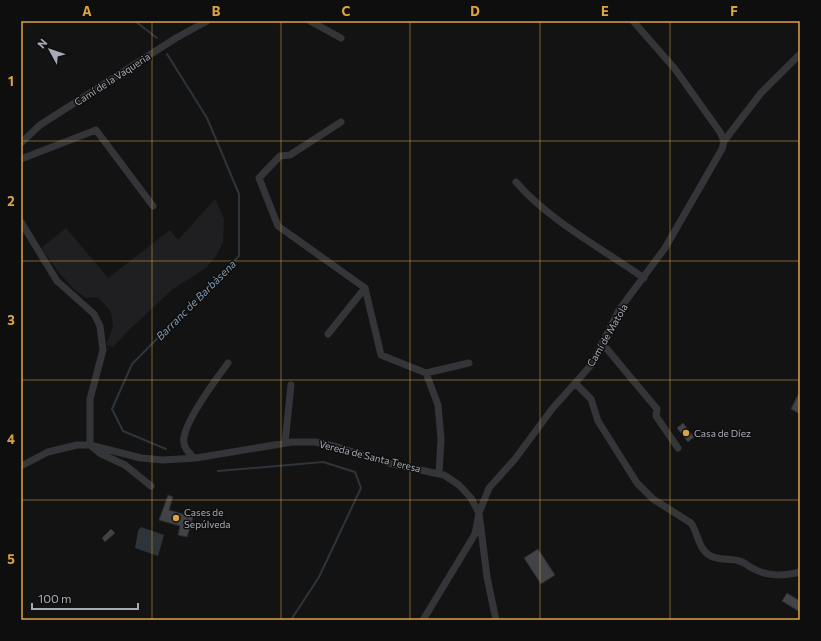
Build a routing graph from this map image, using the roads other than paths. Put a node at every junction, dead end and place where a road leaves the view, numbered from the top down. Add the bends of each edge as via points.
1 (207, 21) edge
2 (310, 21) edge
3 (633, 21) edge
4 (340, 38) dead end
5 (800, 54) edge
6 (341, 122) dead end
7 (724, 141) junction
8 (21, 143) edge
9 (21, 159) edge
10 (516, 182) dead end
11 (153, 206) dead end
12 (21, 222) edge
13 (644, 278) junction
14 (365, 288) junction
15 (328, 334) dead end
16 (602, 343) junction
17 (228, 363) dead end
18 (469, 363) dead end
19 (426, 373) junction
20 (576, 384) junction
21 (291, 385) dead end
22 (285, 443) junction
23 (90, 445) junction
24 (678, 448) dead end
25 (194, 458) junction
26 (21, 466) edge
27 (439, 474) junction
28 (150, 486) dead end
29 (479, 513) junction
30 (800, 572) edge
31 (423, 620) edge
32 (496, 620) edge

1 - 8 street, Camí de la Vaqueria via 40,125
2 - 4 street
3 - 7 street via 676,69
5 - 7 street, Camí de Matola via 761,93
6 - 14 street via 290,155 280,156 259,178 278,226
7 - 13 street, Camí de Matola via 722,149 665,248
9 - 11 street via 96,130
10 - 13 street via 558,220
12 - 23 street via 57,281 94,314 100,326 103,350 90,399
13 - 16 street, Camí de Matola via 620,310
14 - 15 street
14 - 19 street via 381,355
16 - 20 street, Camí de Matola via 592,364
16 - 24 street via 658,409 656,416
17 - 25 street via 210,388 184,437 184,447
18 - 19 street
19 - 27 street via 438,405 442,439
20 - 29 street, Camí de Matola via 552,409 515,459 489,488
20 - 30 street via 591,399 598,421 637,483 654,499 691,523 700,545 708,555 738,560 771,575
21 - 22 street
22 - 25 street, Vereda de Santa Teresa
22 - 27 street, Vereda de Santa Teresa via 315,442 388,463
23 - 25 street, Vereda de Santa Teresa via 141,458
23 - 26 street, Vereda de Santa Teresa via 77,445 48,452
23 - 28 street via 100,454 125,465
27 - 29 street, Vereda de Santa Teresa via 459,485 471,498
29 - 31 street, Camí de Matola via 475,534
29 - 32 street, Vereda de Santa Teresa via 491,605

